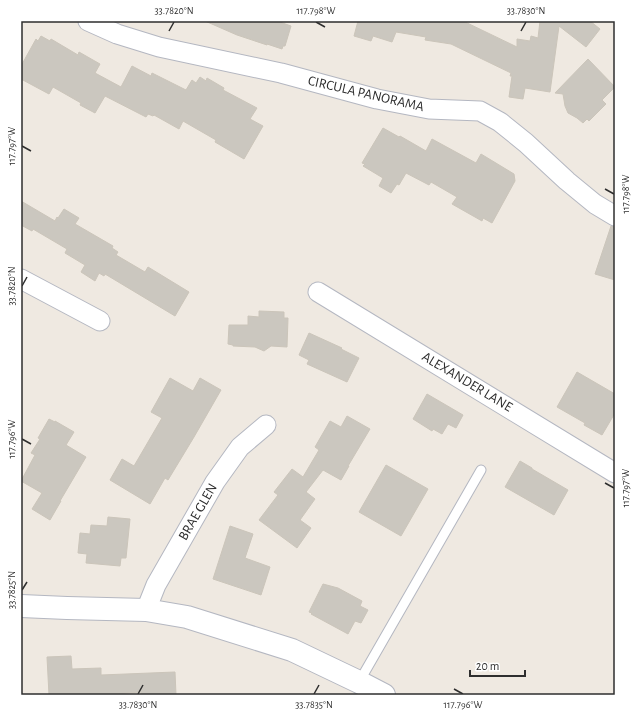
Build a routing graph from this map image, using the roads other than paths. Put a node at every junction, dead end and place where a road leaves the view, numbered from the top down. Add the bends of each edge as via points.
1 (88, 21) edge
2 (615, 216) edge
3 (21, 279) edge
4 (318, 292) dead end
5 (100, 321) dead end
6 (266, 425) dead end
7 (481, 470) dead end
8 (615, 473) edge
9 (21, 606) edge
10 (146, 610) junction
11 (359, 682) junction
12 (384, 695) edge

1 - 2 street, CIRCULA PANORAMA via 117,34 159,47 281,73 377,99 429,109 480,111 500,122 566,181
3 - 5 street
4 - 8 street, ALEXANDER LANE
6 - 10 street, BRAE GLEN via 240,447 215,482 156,586
7 - 11 lane
9 - 10 main road
10 - 11 main road via 187,617 292,650
11 - 12 main road

